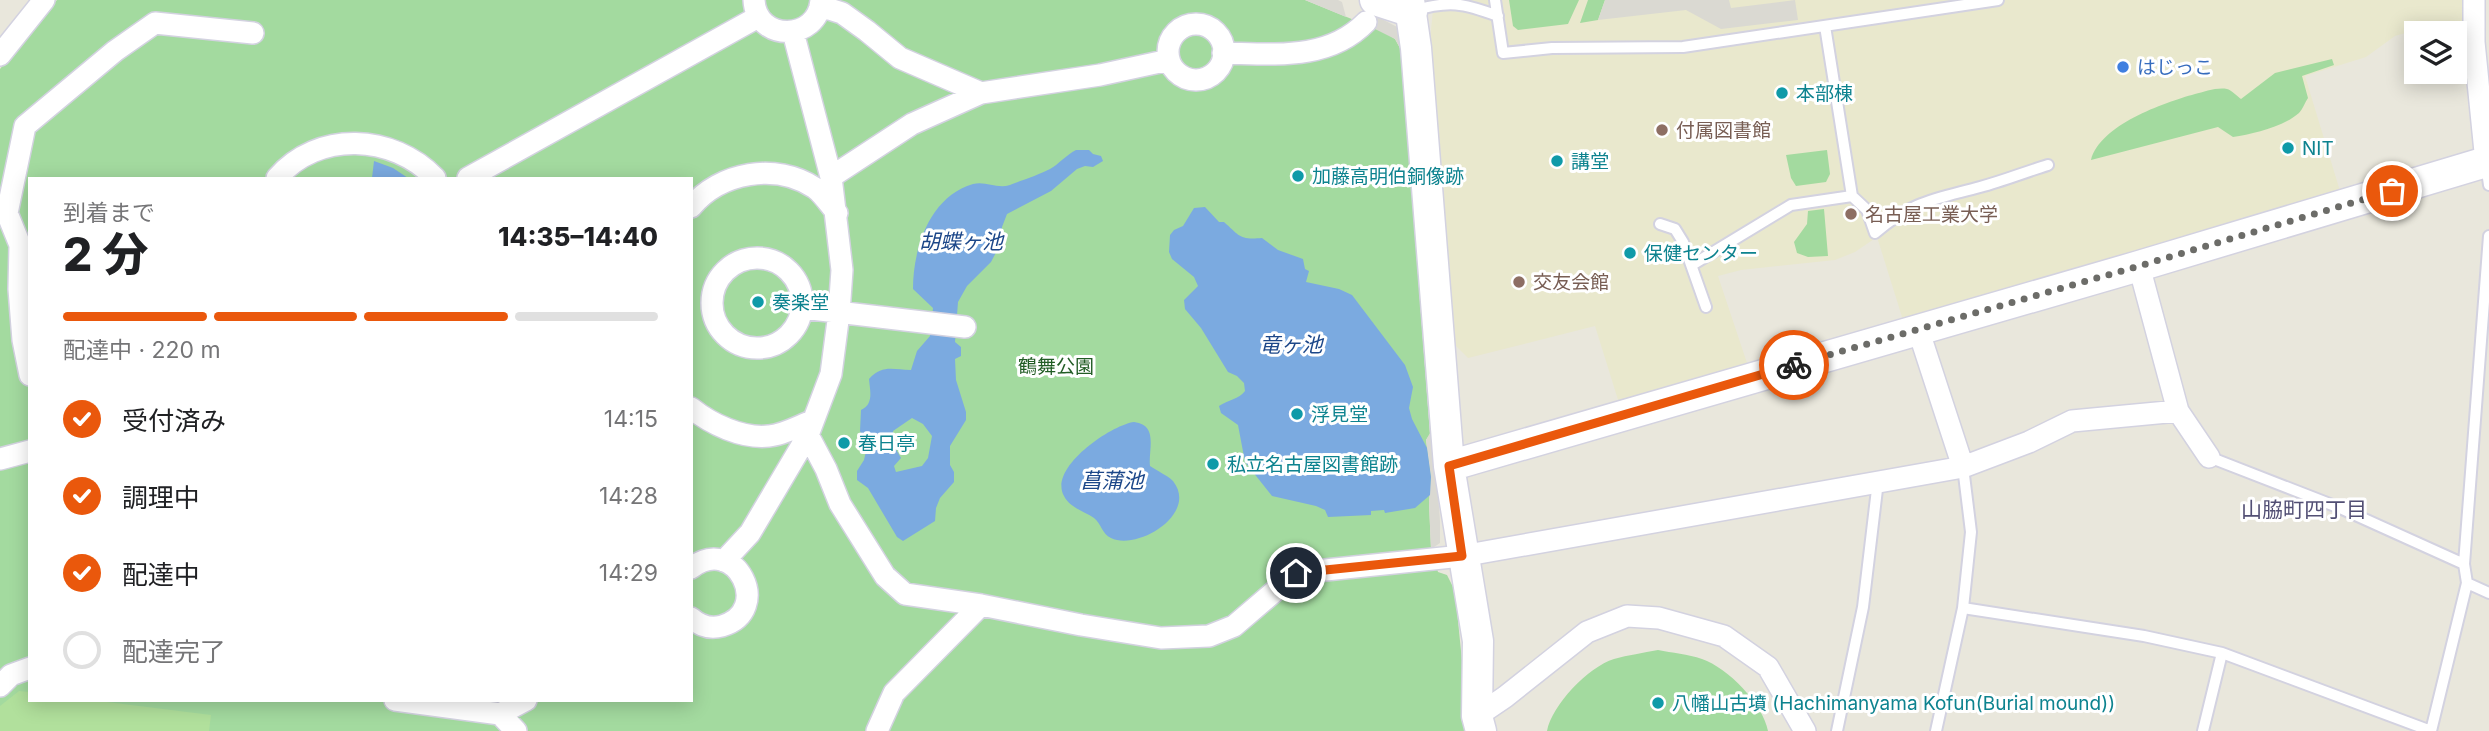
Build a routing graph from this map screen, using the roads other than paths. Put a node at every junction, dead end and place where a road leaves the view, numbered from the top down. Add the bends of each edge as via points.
1 (44, 0) edge
2 (1495, 0) edge
3 (1998, 0) edge
4 (2474, 0) edge
5 (820, 3) edge
6 (1410, 6) edge
7 (756, 9) edge
8 (1370, 11) edge
9 (1498, 16) junction
10 (1825, 26) junction
11 (793, 32) junction
12 (253, 33) dead end
13 (1223, 53) junction
14 (0, 55) edge
15 (1169, 60) junction
16 (981, 93) junction
17 (10, 147) edge
18 (2048, 165) dead end
19 (2488, 170) edge
20 (278, 177) edge
21 (434, 177) edge
22 (470, 177) edge
23 (831, 177) junction
24 (22, 180) edge
25 (1852, 197) junction
26 (693, 206) edge
27 (4, 212) edge
28 (837, 213) junction
29 (1660, 224) dead end
30 (2489, 236) edge
31 (2488, 264) edge
32 (1692, 265) junction
33 (2139, 266) junction
34 (701, 294) edge
35 (1706, 307) dead end
36 (803, 308) junction
37 (839, 313) junction
38 (965, 327) dead end
39 (1918, 329) junction
40 (28, 365) edge
41 (693, 410) edge
42 (2178, 411) junction
43 (810, 428) junction
44 (28, 452) edge
45 (2209, 457) joint
46 (0, 459) edge
47 (1449, 466) junction
48 (1963, 467) junction
49 (1878, 481) junction
50 (1462, 556) junction
51 (724, 561) junction
52 (2464, 564) junction
53 (693, 567) edge
54 (2468, 583) junction
55 (2489, 593) edge
56 (981, 605) junction
57 (1963, 608) junction
58 (693, 619) edge
59 (2222, 653) junction
60 (28, 669) edge
61 (0, 686) edge
62 (410, 702) edge
63 (522, 702) edge
64 (500, 714) junction
65 (1479, 723) edge
66 (516, 731) edge
67 (877, 731) edge
68 (1805, 731) edge
69 (1837, 731) edge
70 (1936, 731) edge
71 (2203, 731) edge

1 - 14 street
2 - 9 lane
3 - 10 lane
4 - 19 street
5 - 11 street via 811,24
5 - 16 street via 842,13 900,58
6 - 8 street
6 - 9 lane via 1468,5
6 - 47 street
7 - 11 street via 773,30
7 - 22 street
8 - 13 street via 1344,40 1319,50
9 - 10 lane via 1503,53 1683,47
10 - 25 lane
11 - 23 street
12 - 17 street via 155,23 26,126
13 - 15 street via 1216,71 1201,79 1185,78
13 - 15 street via 1213,30 1188,25 1169,43
15 - 16 street
16 - 23 street via 912,124
17 - 24 street
18 - 25 lane via 1933,198 1902,212 1875,233 1867,210
19 - 33 street
20 - 21 street via 311,153 348,144 403,154
23 - 28 street
24 - 27 street
25 - 32 lane via 1791,205
26 - 28 street via 719,183 745,175 772,174 816,189
27 - 40 street via 20,245 19,289
28 - 37 street via 842,270
29 - 32 lane via 1675,229
30 - 31 lane
31 - 52 lane
32 - 35 lane
33 - 39 street
33 - 42 street
34 - 36 street via 729,266 745,258 763,257 793,274
34 - 36 street via 721,331 751,348 785,339
36 - 37 street
37 - 38 street
37 - 43 street via 831,374
39 - 47 street
39 - 48 street
41 - 43 street via 710,423 737,432 769,436
42 - 45 street
42 - 48 street via 2073,421
43 - 51 street via 750,533
43 - 56 street via 840,504 885,576 905,594
44 - 46 street
45 - 52 lane via 2340,508
47 - 50 street
48 - 49 street
48 - 57 lane via 1971,533
49 - 50 street
49 - 69 lane via 1863,607
50 - 56 street via 1296,573 1234,626 1209,636 1161,638
50 - 65 street via 1478,640
51 - 53 street via 703,561
51 - 58 street via 745,579 744,609 718,627
52 - 54 lane
54 - 55 lane
54 - 59 lane via 2431,731
56 - 67 street via 894,693
57 - 59 lane
57 - 70 lane
59 - 71 lane
60 - 61 street via 11,675
62 - 64 street
63 - 64 street
64 - 66 street
65 - 68 street via 1587,632 1627,616 1659,618 1724,636 1768,667

